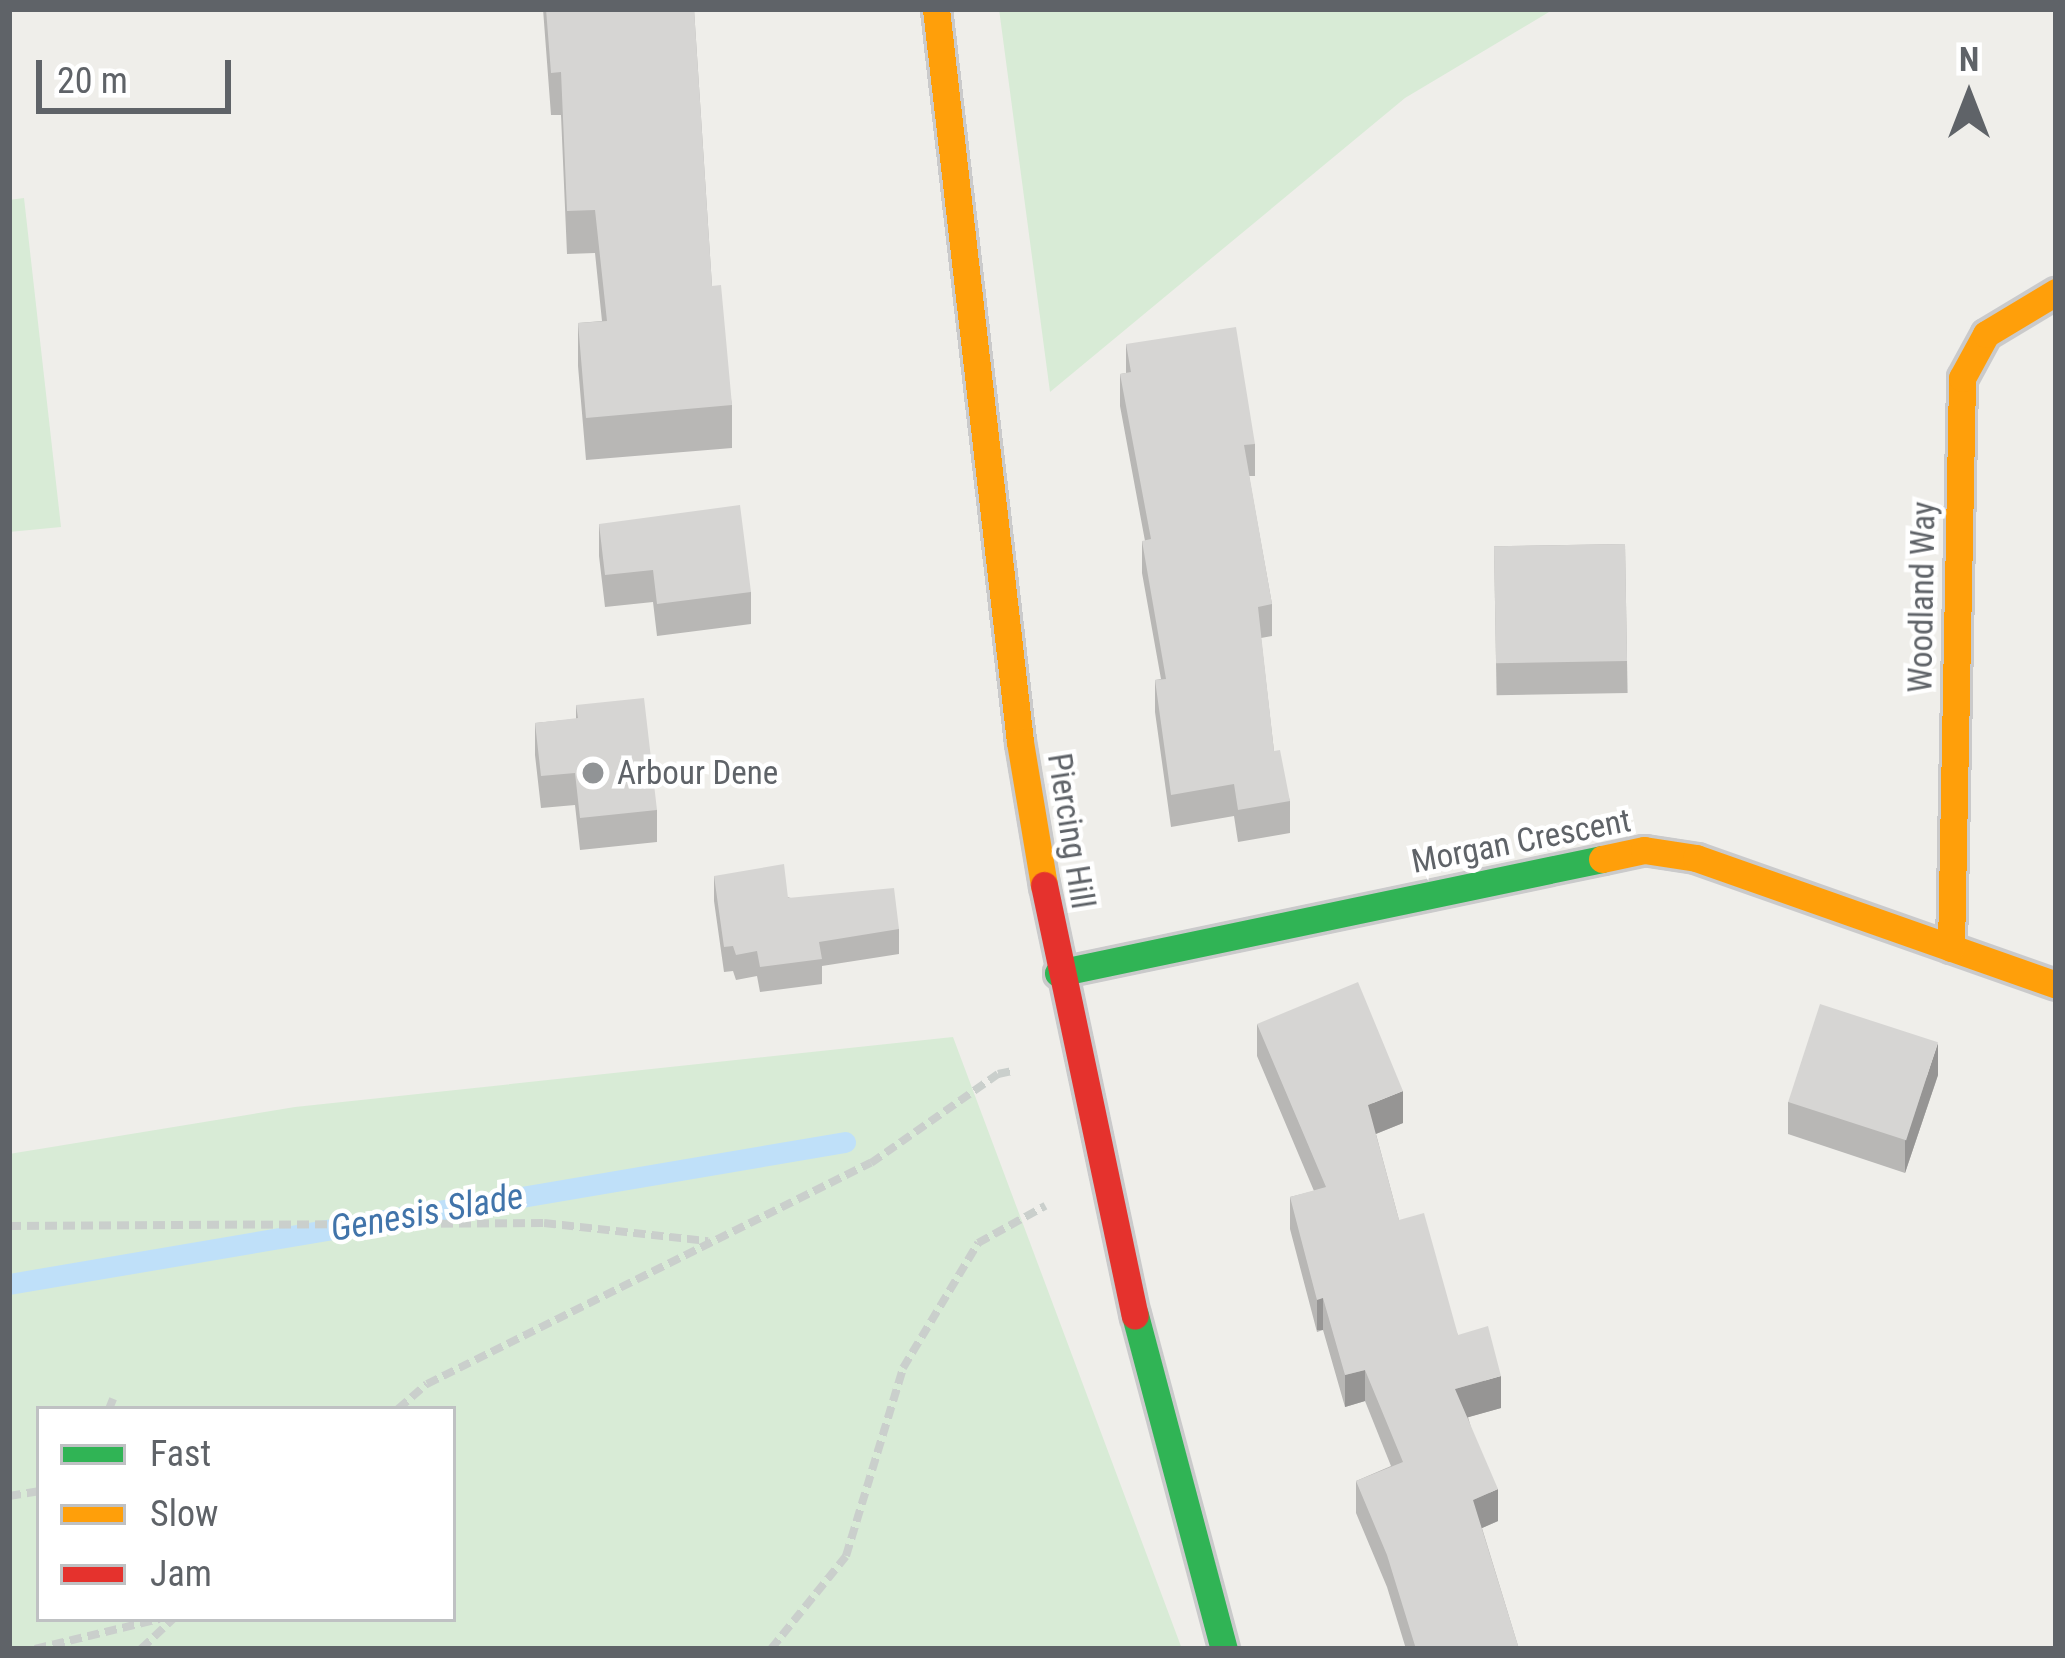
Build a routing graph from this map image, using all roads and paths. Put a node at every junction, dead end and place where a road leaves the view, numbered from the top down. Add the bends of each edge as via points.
1 (936, 9) edge
2 (2056, 292) edge
3 (1951, 948) junction
4 (1058, 973) junction
5 (2056, 985) edge
6 (1078, 1057) junction
7 (998, 1074) junction
8 (1015, 1089) dead end
9 (1059, 1198) dead end
10 (9, 1226) edge
11 (710, 1242) junction
12 (401, 1406) edge
13 (147, 1622) edge
14 (170, 1622) edge
15 (35, 1649) edge
16 (142, 1649) edge
17 (771, 1649) edge
18 (1224, 1649) edge

1 - 4 street, Piercing Hill via 1020,742
2 - 3 street, Woodland Way via 1986,334 1962,378
3 - 4 street, Morgan Crescent via 1696,858 1644,850
3 - 5 street, Morgan Crescent
4 - 6 street, Piercing Hill
6 - 7 path
6 - 18 street, Piercing Hill via 1140,1335
7 - 8 path
7 - 11 path via 872,1163
9 - 17 path via 978,1243 903,1368 846,1556
10 - 11 path via 544,1223
11 - 12 path via 427,1384
13 - 15 path
14 - 16 path

